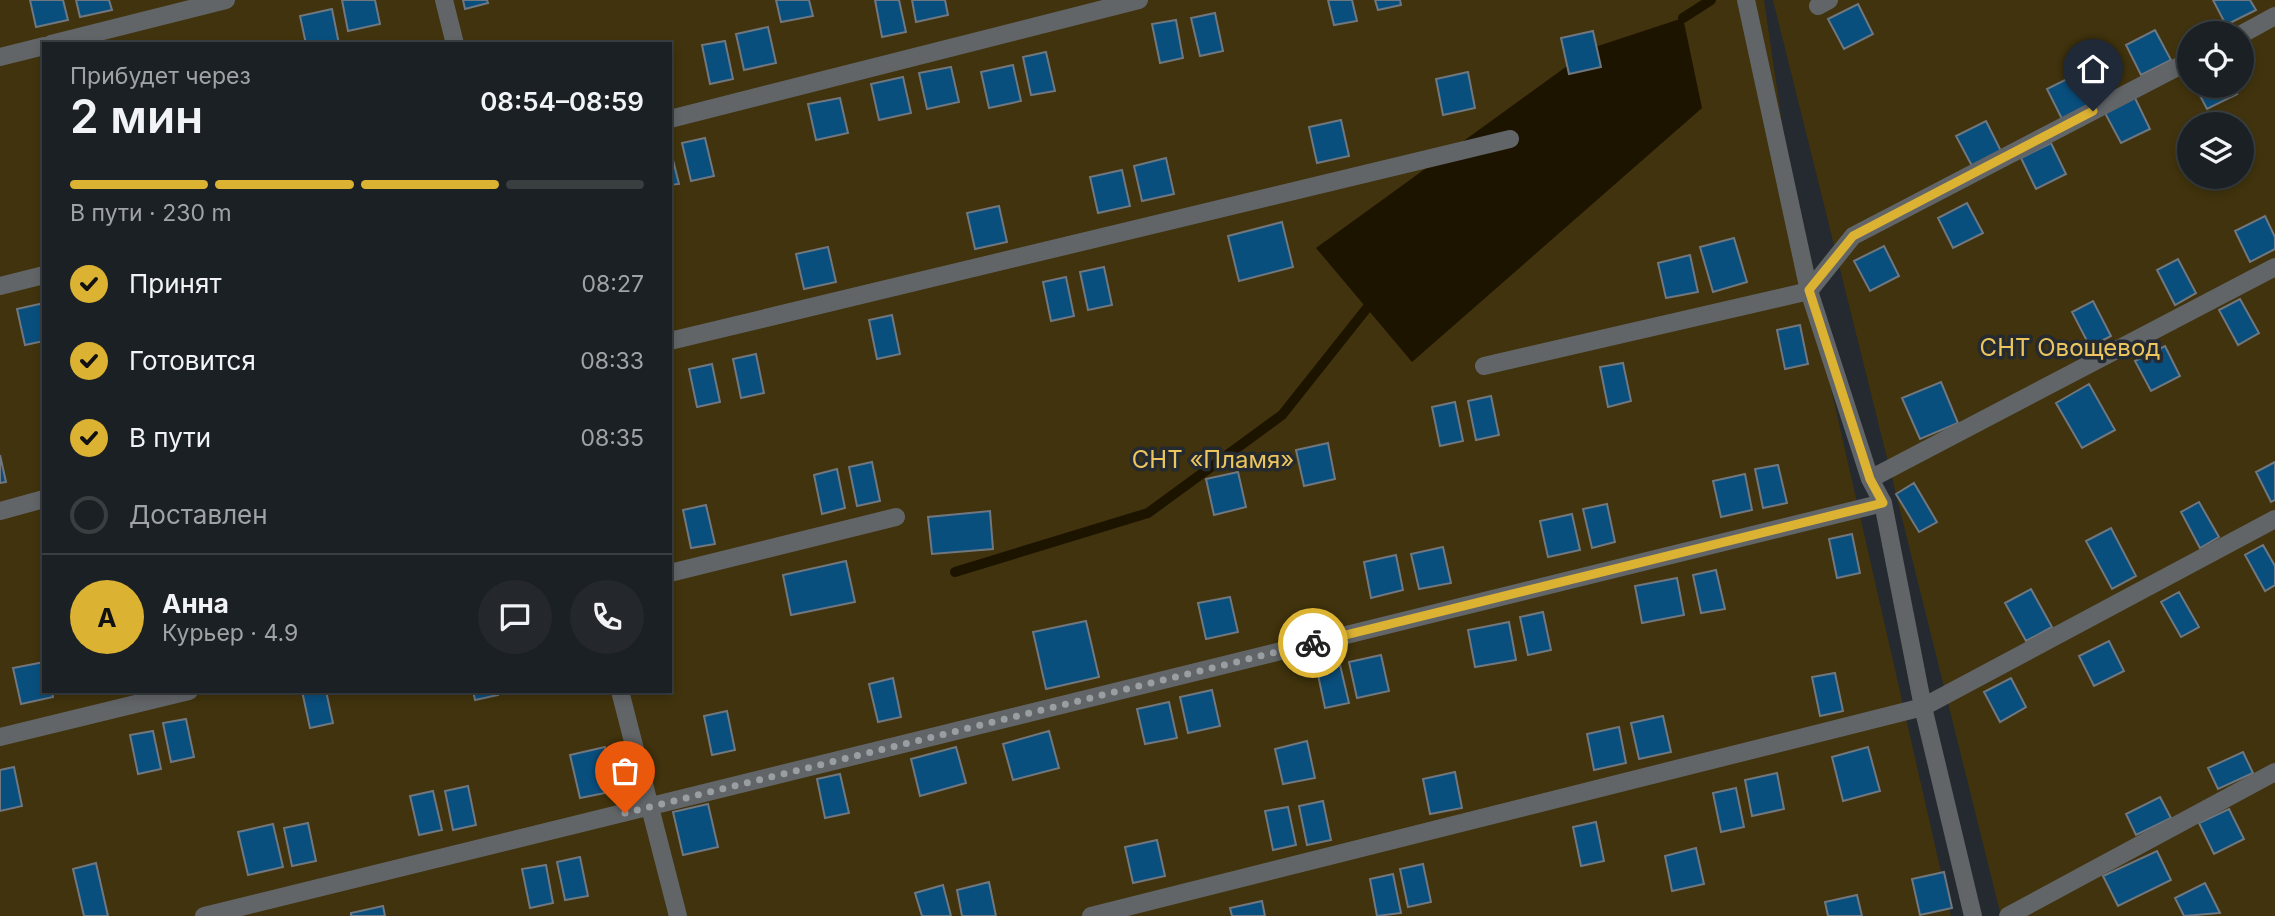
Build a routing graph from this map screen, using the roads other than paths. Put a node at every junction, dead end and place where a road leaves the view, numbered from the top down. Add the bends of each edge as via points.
1 (226, 0) edge
2 (444, 0) edge
3 (1139, 0) edge
4 (1746, 0) edge
5 (2275, 16) edge
6 (2254, 27) edge
7 (59, 42) edge
8 (454, 42) edge
9 (42, 46) edge
10 (0, 57) edge
11 (2177, 67) edge
12 (672, 118) edge
13 (1510, 139) dead end
14 (2275, 267) edge
15 (42, 276) edge
16 (0, 286) edge
17 (1809, 290) junction
18 (672, 341) edge
19 (1483, 366) dead end
20 (1870, 479) junction
21 (42, 500) edge
22 (1883, 503) junction
23 (0, 510) edge
24 (896, 517) dead end
25 (2275, 519) edge
26 (672, 573) edge
27 (181, 693) edge
28 (621, 693) edge
29 (1923, 708) junction
30 (0, 737) edge
31 (2275, 772) edge
32 (652, 807) junction
33 (204, 916) edge
34 (678, 916) edge
35 (1091, 916) edge
36 (1973, 916) edge
37 (2008, 916) edge

1 - 7 street
2 - 8 street
3 - 12 street
4 - 17 street
5 - 6 street
9 - 10 street
11 - 17 street via 1853,236
13 - 18 street
14 - 20 street
15 - 16 street
17 - 19 street
17 - 20 street
20 - 22 street
21 - 23 street
22 - 29 street
22 - 32 street
24 - 26 street
25 - 29 street
27 - 30 street
28 - 32 street
29 - 35 street
29 - 36 street
31 - 37 street
32 - 33 street
32 - 34 street

